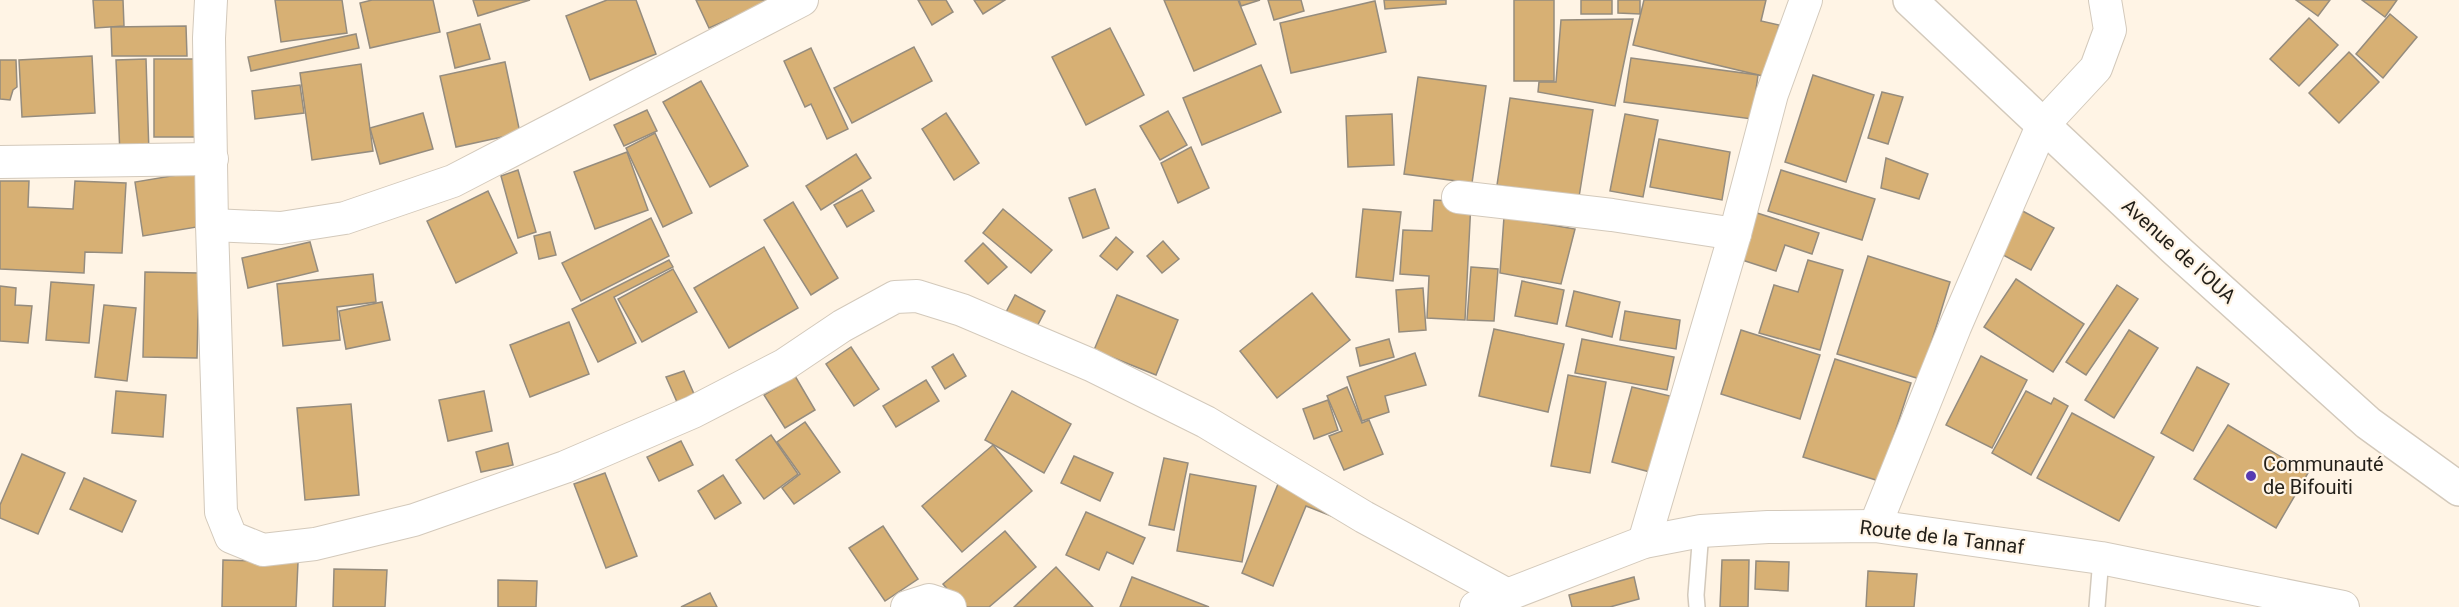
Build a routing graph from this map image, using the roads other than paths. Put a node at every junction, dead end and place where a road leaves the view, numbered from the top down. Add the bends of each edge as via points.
1 (212, 0) edge
2 (802, 0) edge
3 (1806, 0) edge
4 (1910, 0) edge
5 (2105, 0) edge
6 (2043, 126) junction
7 (212, 159) junction
8 (0, 162) edge
9 (1458, 197) dead end
10 (212, 225) junction
11 (1734, 234) junction
12 (2459, 489) edge
13 (1875, 526) junction
14 (1701, 531) junction
15 (1644, 542) junction
16 (2101, 558) junction
17 (1506, 594) junction
18 (907, 607) edge
19 (950, 607) edge
20 (1476, 607) edge
21 (1697, 607) edge
22 (2097, 607) edge
23 (2343, 607) edge

1 - 7 street
2 - 10 street via 453,181 345,218 281,228
3 - 11 street via 1772,94
4 - 6 main road, Avenue de l'OUA
5 - 6 street via 2110,30 2096,68
6 - 12 main road, Avenue de l'OUA via 2368,423
6 - 13 street via 1959,316
7 - 8 street
7 - 10 street
9 - 11 street
10 - 17 street via 221,512 231,537 263,550 315,544 414,520 565,466 693,412 784,364 895,297 917,296 962,310 1080,361 1206,422 1364,517
11 - 15 street
13 - 14 street, Route de la Tannaf
13 - 16 street, Route de la Tannaf
14 - 15 street, Route de la Tannaf
14 - 21 lane
15 - 17 street, Route de la Tannaf
16 - 22 lane
16 - 23 street, Route de la Tannaf
17 - 20 street, Route de la Tannaf
18 - 19 street via 929,600

